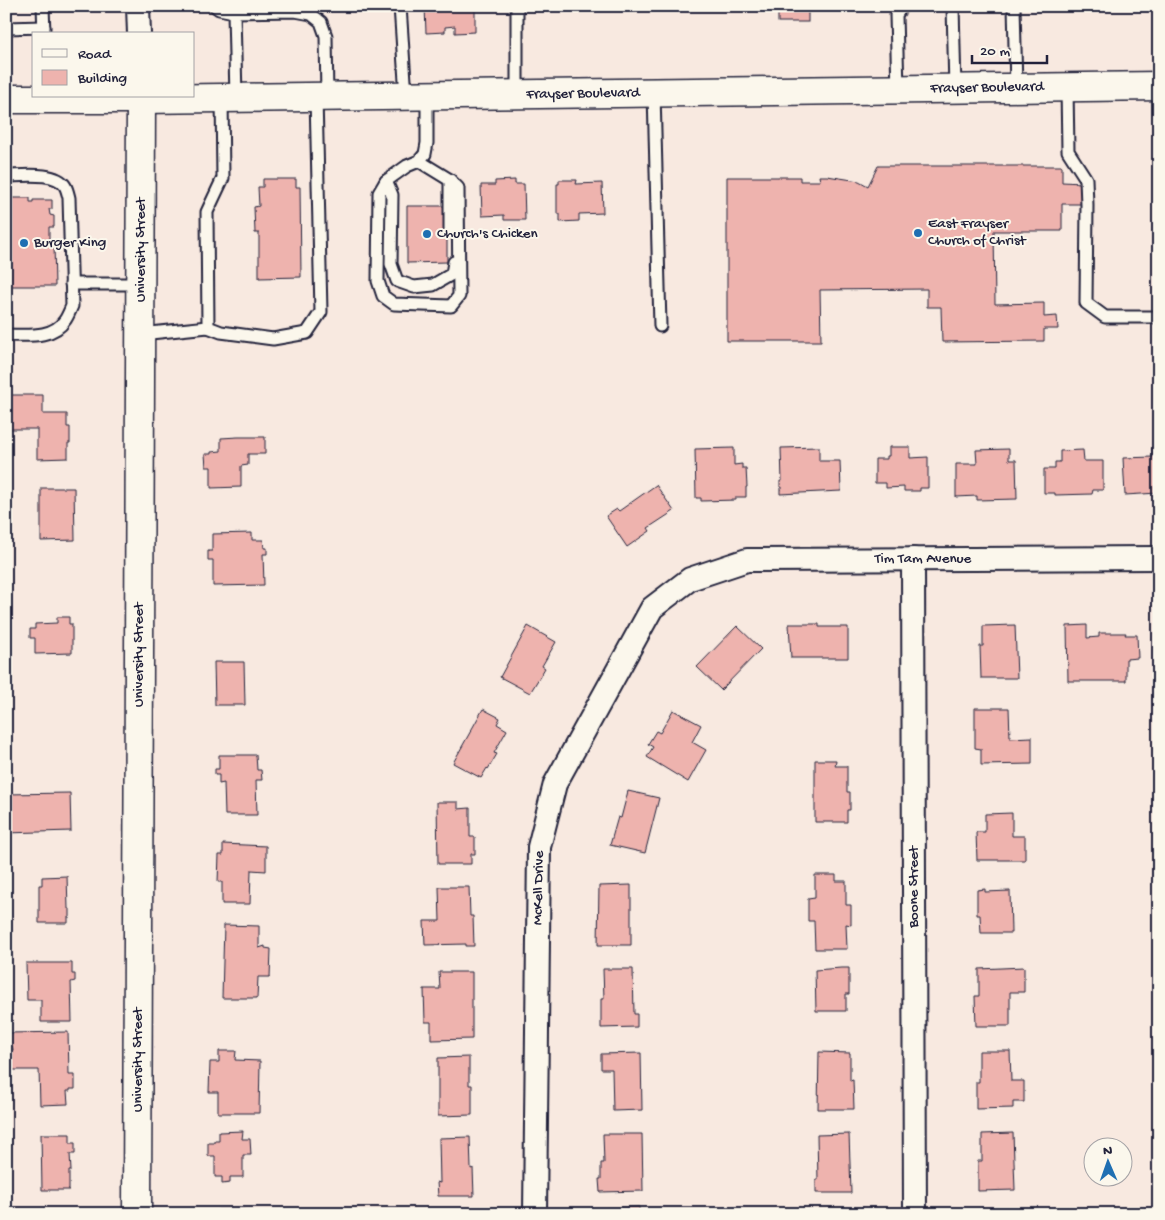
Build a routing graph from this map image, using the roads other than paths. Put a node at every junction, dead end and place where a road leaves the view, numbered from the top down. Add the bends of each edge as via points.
1 (43, 6) edge
2 (138, 6) edge
3 (215, 6) edge
4 (400, 6) edge
5 (517, 6) edge
6 (902, 6) edge
7 (953, 6) edge
8 (1014, 6) edge
9 (234, 12) junction
10 (6, 28) edge
11 (44, 30) edge
12 (139, 32) edge
13 (1159, 86) edge
14 (1016, 88) junction
15 (1067, 88) junction
16 (955, 89) junction
17 (898, 90) junction
18 (654, 93) junction
19 (517, 94) junction
20 (416, 96) junction
21 (322, 97) junction
22 (48, 98) edge
23 (141, 98) edge
24 (229, 98) junction
25 (6, 99) edge
26 (419, 161) junction
27 (6, 176) edge
28 (450, 180) junction
29 (386, 182) junction
30 (71, 284) junction
31 (140, 284) junction
32 (1159, 316) edge
33 (660, 326) dead end
34 (208, 327) junction
35 (141, 334) junction
36 (6, 335) edge
37 (1159, 558) edge
38 (913, 559) junction
39 (690, 579) joint
40 (137, 1214) edge
41 (535, 1214) edge
42 (915, 1214) edge

1 - 11 lane
2 - 12 street
3 - 9 lane
4 - 20 lane
5 - 19 lane
6 - 17 lane via 896,15
7 - 16 lane
8 - 14 lane
9 - 21 lane via 295,11 311,14 321,22 326,36
9 - 24 lane
10 - 11 lane
13 - 15 main road, Frayser Boulevard
14 - 15 main road, Frayser Boulevard
14 - 16 main road, Frayser Boulevard
15 - 32 lane via 1068,151 1086,179 1086,303 1105,317
16 - 17 main road, Frayser Boulevard
17 - 18 main road, Frayser Boulevard
18 - 19 main road, Frayser Boulevard
18 - 33 lane
19 - 20 main road, Frayser Boulevard
20 - 21 main road, Frayser Boulevard
20 - 26 lane via 427,143 425,154
21 - 24 main road, Frayser Boulevard
21 - 34 lane via 321,312 306,333 273,339
22 - 23 main road, Frayser Boulevard
22 - 25 main road, Frayser Boulevard
23 - 24 main road, Frayser Boulevard
23 - 31 main road, University Street
24 - 34 lane via 223,178 207,212
26 - 28 lane
26 - 29 lane
27 - 30 lane via 46,175 58,179 65,186 69,198
28 - 29 lane via 452,274 434,285 414,287 397,281 391,264 392,195
28 - 29 lane via 458,188 459,296 451,306 394,304 383,296 378,281 379,193
30 - 31 lane
30 - 36 lane via 72,306 66,320 56,330 41,335
31 - 35 main road, University Street
34 - 35 lane
35 - 40 main road, University Street
37 - 38 street, Tim Tam Avenue
38 - 39 street, Tim Tam Avenue via 747,560
38 - 42 street, Boone Street
39 - 41 street, McKell Drive via 652,608 555,784 539,847

